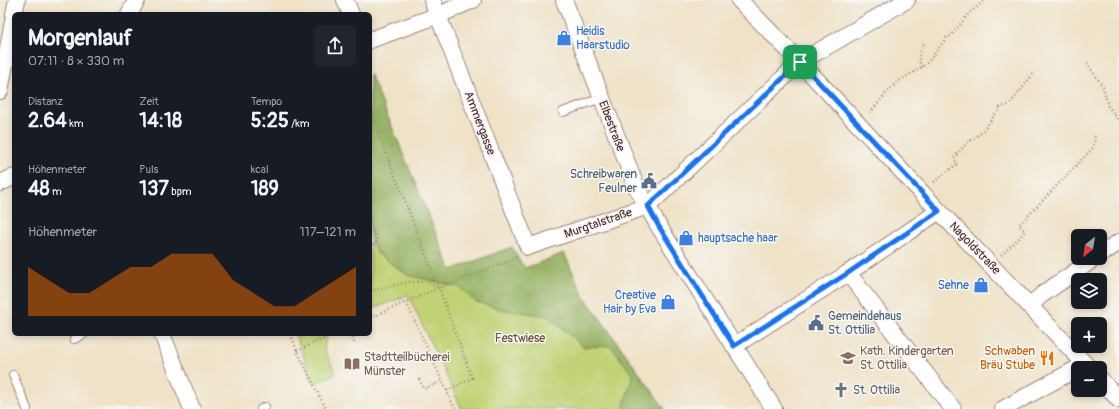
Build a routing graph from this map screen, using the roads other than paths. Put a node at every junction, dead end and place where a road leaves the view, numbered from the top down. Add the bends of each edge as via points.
1 (17, 0) edge
2 (137, 0) edge
3 (345, 0) edge
4 (432, 0) edge
5 (473, 0) edge
6 (564, 0) edge
7 (739, 0) edge
8 (907, 0) edge
9 (15, 12) edge
10 (130, 12) edge
11 (350, 12) edge
12 (438, 15) junction
13 (12, 26) edge
14 (372, 39) edge
15 (800, 62) junction
16 (0, 90) edge
17 (601, 98) junction
18 (563, 112) dead end
19 (12, 178) edge
20 (0, 183) edge
21 (648, 206) junction
22 (939, 211) junction
23 (1119, 242) edge
24 (528, 247) joint
25 (1107, 250) edge
26 (1085, 265) edge
27 (848, 273) junction
28 (1030, 305) junction
29 (80, 336) edge
30 (163, 336) edge
31 (74, 339) dead end
32 (734, 346) junction
33 (1078, 361) edge
34 (1071, 373) edge
35 (13, 374) dead end
36 (1107, 387) edge
37 (1119, 400) edge
38 (27, 409) edge
39 (192, 409) edge
40 (774, 409) edge
41 (953, 409) edge
42 (1003, 409) edge

1 - 9 street
2 - 10 street
3 - 11 street
4 - 12 street, Ammergasse
5 - 12 street
6 - 17 street, Elbestraße
7 - 15 street, Nagoldstraße
8 - 15 street, Murgtalstraße
12 - 14 street
12 - 24 street, Ammergasse
13 - 16 street
15 - 21 street, Murgtalstraße
15 - 22 street, Nagoldstraße
17 - 18 lane
17 - 21 street, Elbestraße via 636,186
19 - 20 street
21 - 24 street, Murgtalstraße
21 - 32 street, Elbestraße
22 - 27 street
22 - 28 street, Nagoldstraße
23 - 25 street
26 - 28 street
27 - 32 street
27 - 41 street
28 - 33 street, Nagoldstraße
29 - 31 lane
30 - 39 street
32 - 40 street, Elbestraße
34 - 42 street
35 - 38 lane
36 - 37 street

